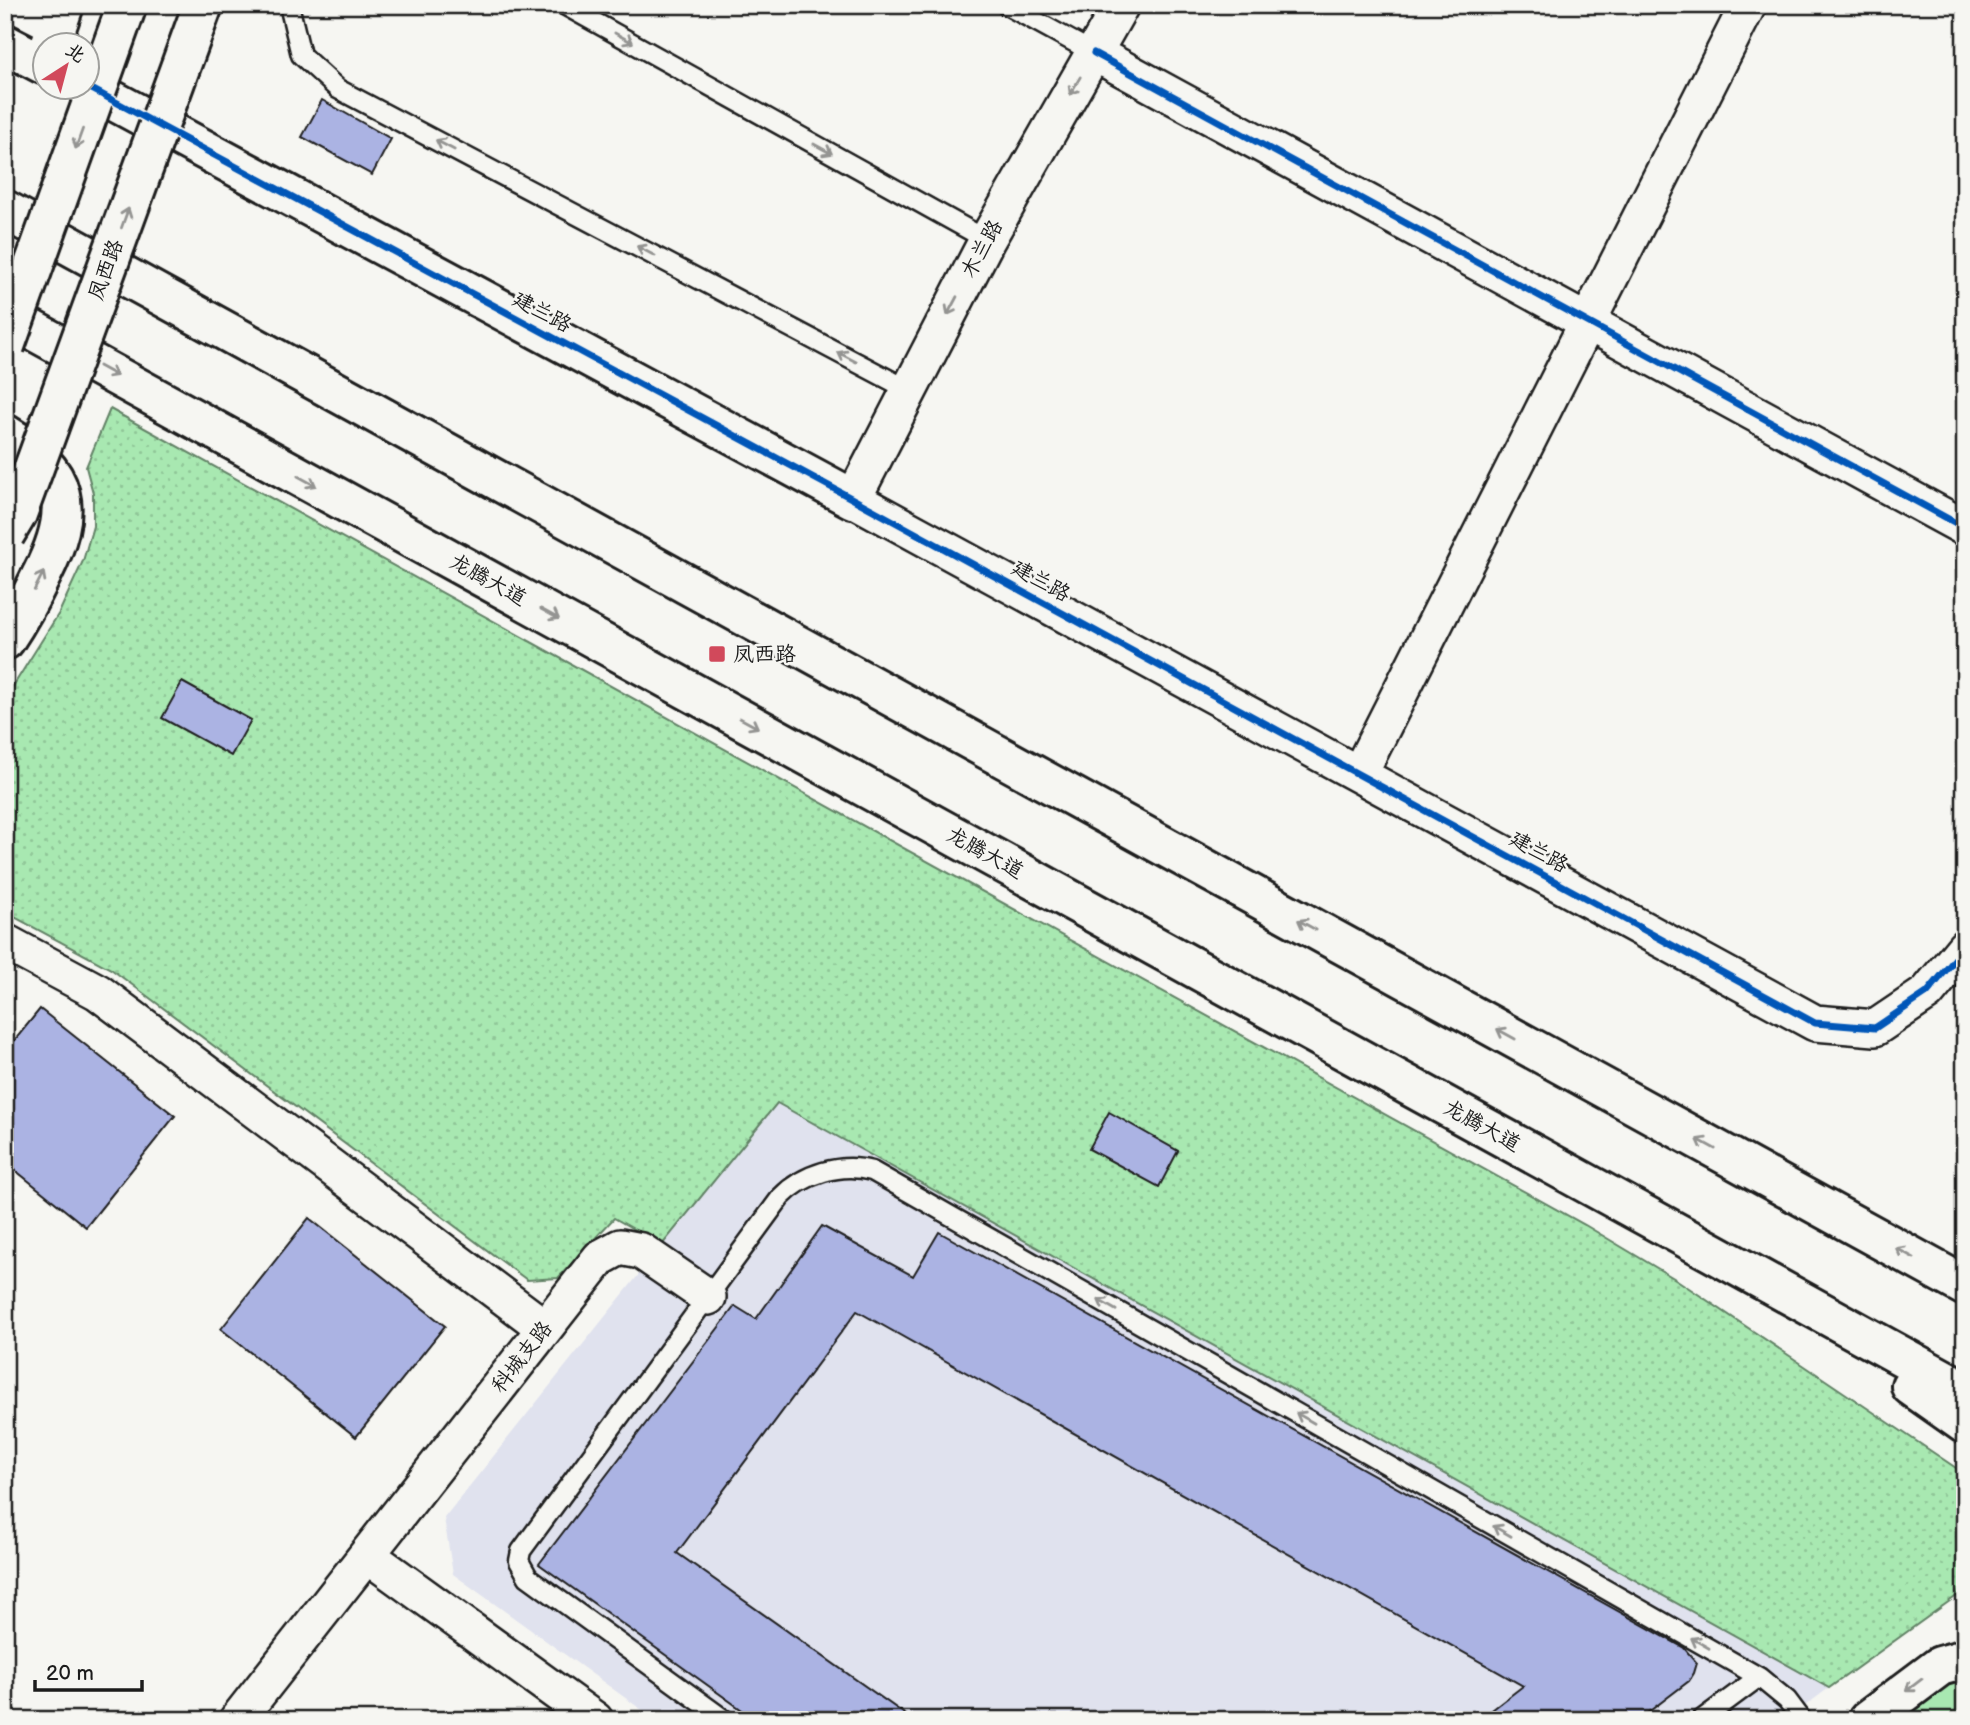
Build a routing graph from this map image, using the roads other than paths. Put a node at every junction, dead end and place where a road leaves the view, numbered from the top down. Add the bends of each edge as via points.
1 (19, 5) edge
2 (127, 5) edge
3 (203, 5) edge
4 (289, 5) edge
5 (564, 5) edge
6 (1006, 5) edge
7 (1121, 5) edge
8 (1748, 5) edge
9 (42, 32) edge
10 (32, 43) edge
11 (5, 44) edge
12 (1094, 53) junction
13 (102, 96) edge
14 (5, 210) edge
15 (987, 240) junction
16 (5, 315) edge
17 (1587, 322) junction
18 (5, 346) edge
19 (908, 389) junction
20 (5, 434) edge
21 (853, 499) junction
22 (1965, 528) edge
23 (5, 534) edge
24 (5, 640) edge
25 (1359, 774) junction
26 (5, 942) edge
27 (1965, 947) edge
28 (1730, 1262) junction
29 (1965, 1286) edge
30 (708, 1297) junction
31 (545, 1328) junction
32 (1965, 1391) edge
33 (1965, 1423) edge
34 (367, 1555) junction
35 (1965, 1659) edge
36 (1759, 1677) junction
37 (237, 1720) edge
38 (595, 1720) edge
39 (725, 1720) edge
40 (1701, 1720) edge
41 (1802, 1720) edge
42 (1868, 1720) edge

1 - 9 main road
2 -> 18 main road, bridge
23 -> 3 main road, 凤西路, bridge via 17,514
19 -> 4 lane via 338,89 301,55
5 -> 15 lane
6 - 12 lane
7 - 12 street, 木兰路
8 - 17 street
10 - 11 main road
12 -> 15 street, 木兰路
12 - 17 street
13 - 21 main road, 建兰路
29 -> 14 main road
15 -> 19 street, 木兰路
16 -> 28 main road, 龙腾大道
17 - 22 street
17 - 25 street
19 - 21 street, 木兰路
24 -> 20 main road via 57,546 63,519 60,493 47,465
21 - 25 street, 建兰路
25 - 27 street, 建兰路 via 1815,1023 1875,1028 1927,993
26 - 31 street via 98,992
28 - 32 main road, 龙腾大道
28 - 33 main road
30 - 31 street, 科城支路 via 641,1251 620,1247 600,1258
36 -> 30 lane via 872,1171 844,1167 789,1188
30 - 39 lane via 526,1544 519,1560 528,1577
31 - 34 street, 科城支路
34 - 37 street, 科城支路
34 - 38 street
35 -> 42 main road via 1940,1666
36 - 40 lane
36 - 41 lane via 1787,1700

